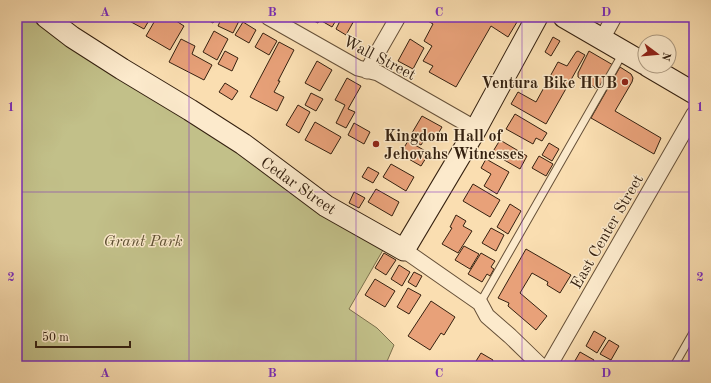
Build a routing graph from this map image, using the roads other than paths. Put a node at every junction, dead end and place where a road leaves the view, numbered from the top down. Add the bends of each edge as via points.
1 (46, 17) edge
2 (268, 17) edge
3 (398, 17) edge
4 (537, 17) edge
5 (564, 17) edge
6 (614, 17) edge
7 (602, 39) junction
8 (624, 52) junction
9 (637, 59) edge
10 (367, 71) junction
11 (662, 74) edge
12 (694, 92) edge
13 (694, 114) edge
14 (476, 130) junction
15 (404, 250) junction
16 (480, 303) junction
17 (694, 331) edge
18 (541, 366) edge
19 (549, 366) edge
20 (674, 366) edge

1 - 15 main road, Cedar Street via 72,37 242,144 326,206
2 - 10 street, Wall Street
3 - 10 street
4 - 14 main road
5 - 7 main road
6 - 7 street
7 - 8 main road
8 - 9 main road
8 - 16 lane
10 - 14 street, Wall Street via 378,73
11 - 12 main road
13 - 19 street, East Center Street
14 - 15 main road
15 - 16 street, Cedar Street
16 - 18 street, Cedar Street via 487,316
17 - 20 lane

